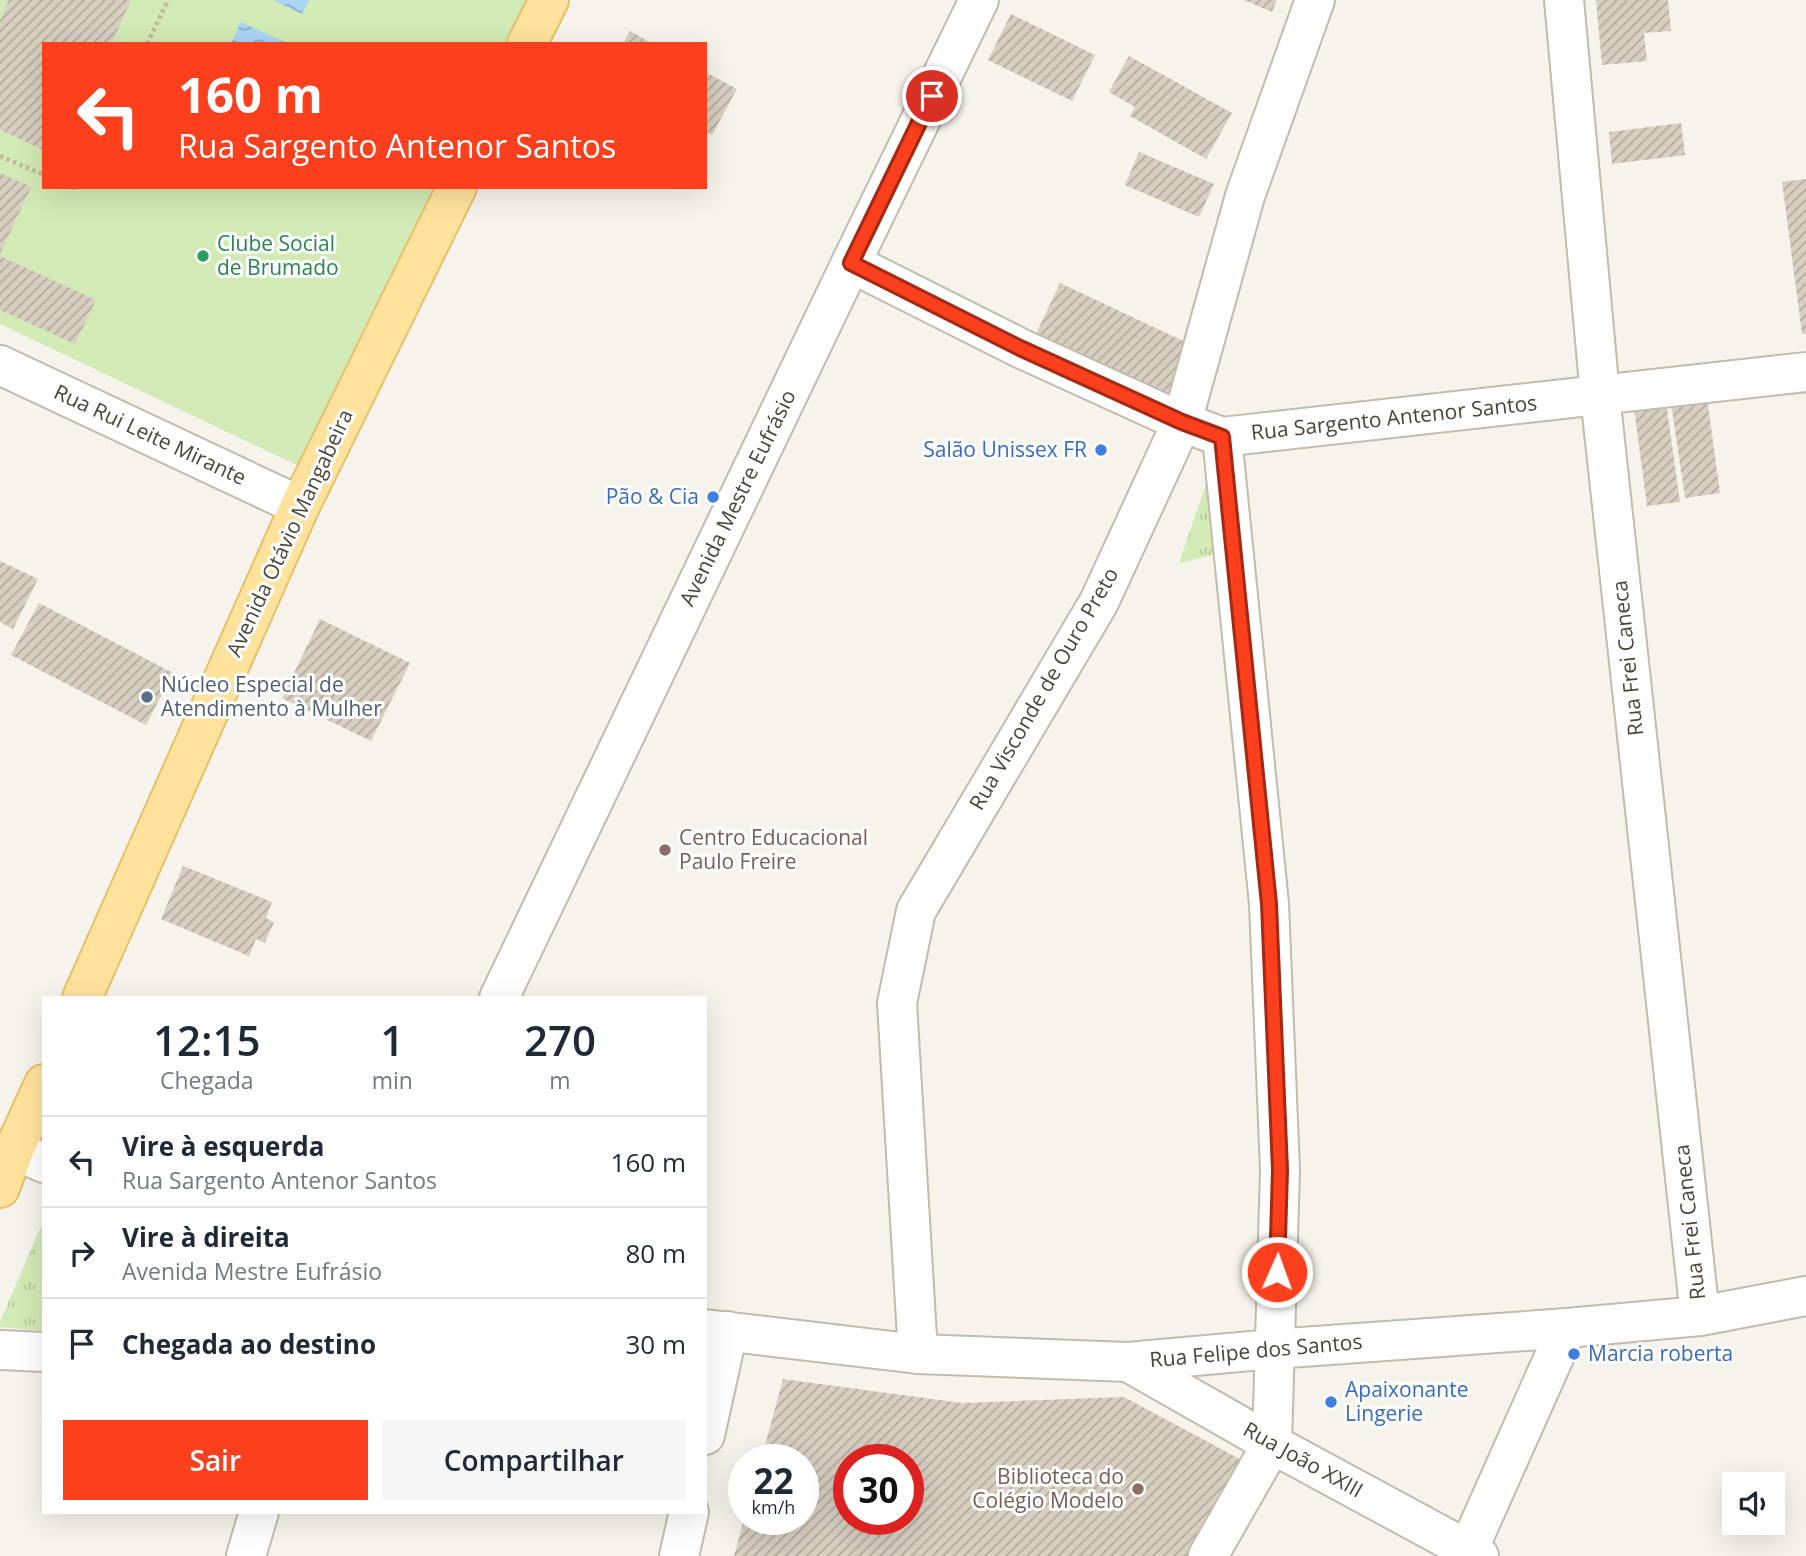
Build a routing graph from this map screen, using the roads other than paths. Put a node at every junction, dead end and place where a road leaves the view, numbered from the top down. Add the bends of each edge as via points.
1 (549, 0) edge
2 (979, 0) edge
3 (1315, 0) edge
4 (1564, 0) edge
5 (528, 42) edge
6 (456, 189) edge
7 (851, 263) junction
8 (0, 365) edge
9 (1806, 372) edge
10 (1600, 395) junction
11 (1182, 422) junction
12 (1222, 437) junction
13 (300, 506) junction
14 (83, 996) edge
15 (500, 996) edge
16 (42, 1094) edge
17 (29, 1156) edge
18 (0, 1188) edge
19 (1804, 1297) edge
20 (1700, 1316) junction
21 (1567, 1328) junction
22 (717, 1330) edge
23 (1274, 1349) junction
24 (0, 1350) edge
25 (42, 1352) edge
26 (918, 1354) junction
27 (1128, 1362) junction
28 (707, 1418) edge
29 (1272, 1444) junction
30 (258, 1514) edge
31 (689, 1514) edge
32 (1474, 1553) edge
33 (246, 1556) edge
34 (679, 1556) edge
35 (1208, 1556) edge

1 - 5 main road
2 - 7 street, Avenida Mestre Eufrásio
3 - 11 street, Rua Visconde de Ouro Preto via 1245,196
4 - 10 street, Rua Frei Caneca
6 - 13 main road, Avenida Otávio Mangabeira
7 - 11 street, Rua Sargento Antenor Santos
7 - 15 street, Avenida Mestre Eufrásio
8 - 13 street, Rua Rui Leite Mirante
9 - 10 street, Rua Sargento Antenor Santos
10 - 12 street, Rua Sargento Antenor Santos
10 - 20 street, Rua Frei Caneca
11 - 12 street, Rua Sargento Antenor Santos
11 - 26 street, Rua Visconde de Ouro Preto via 1098,602 916,911 897,1003
12 - 23 street via 1269,904 1280,1170
13 - 14 main road, Avenida Otávio Mangabeira
16 - 17 main road
17 - 18 main road
19 - 20 street, Rua Felipe dos Santos
20 - 21 street, Rua Felipe dos Santos
21 - 23 street, Rua Felipe dos Santos
21 - 32 street
22 - 26 street, Rua Felipe dos Santos
22 - 28 street
23 - 27 street, Rua Felipe dos Santos
23 - 29 street
24 - 25 street
26 - 27 street, Rua Felipe dos Santos
27 - 29 street, Rua João XXIII
29 - 32 street, Rua João XXIII
29 - 35 street
30 - 33 street
31 - 34 street

